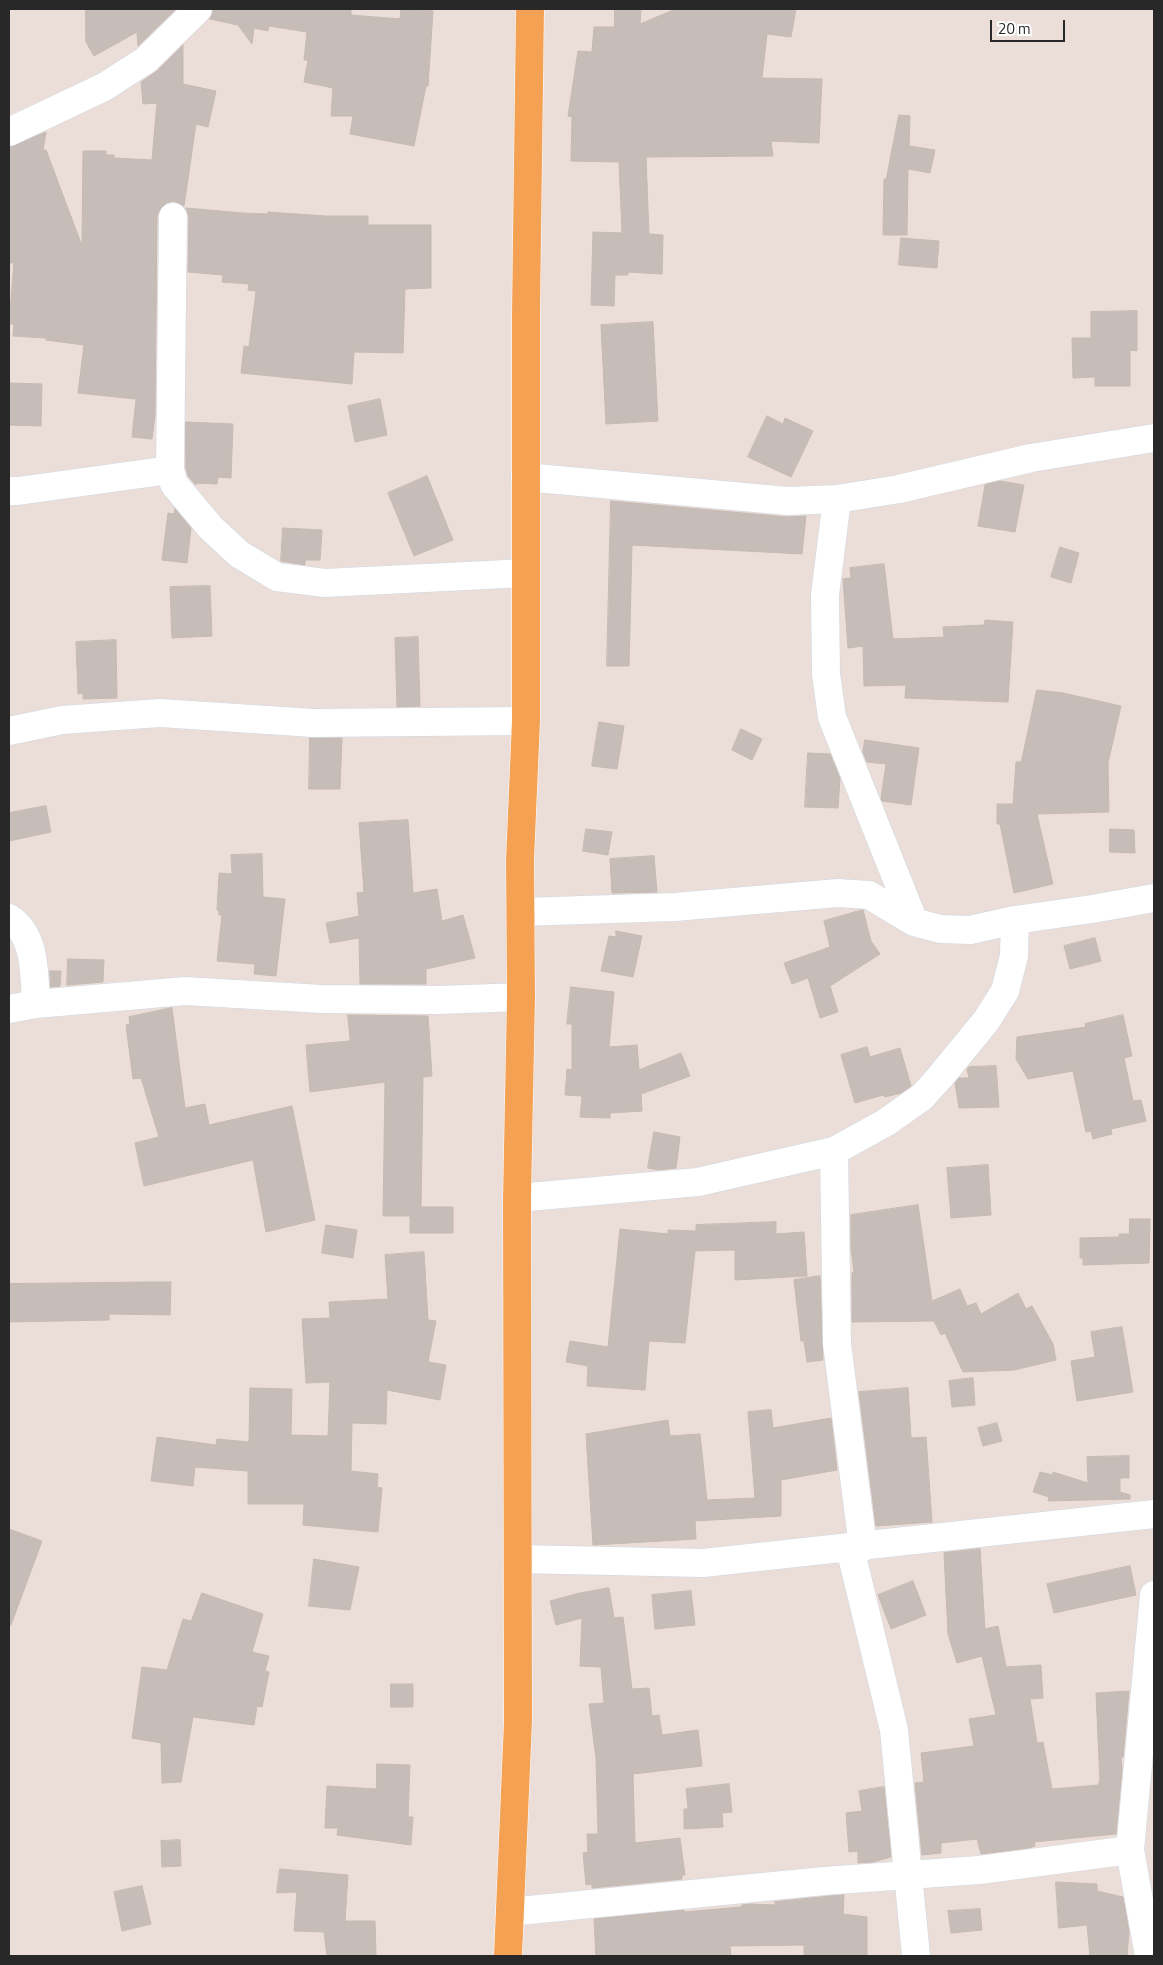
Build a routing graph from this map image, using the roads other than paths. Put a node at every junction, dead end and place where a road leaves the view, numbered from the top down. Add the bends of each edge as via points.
1 (198, 9) edge
2 (530, 9) edge
3 (9, 132) edge
4 (173, 217) dead end
5 (1154, 438) edge
6 (170, 470) junction
7 (525, 477) junction
8 (9, 491) edge
9 (837, 499) junction
10 (526, 573) junction
11 (526, 721) junction
12 (9, 731) edge
13 (1154, 898) edge
14 (520, 912) junction
15 (9, 918) edge
16 (1015, 920) junction
17 (914, 922) junction
18 (521, 997) junction
19 (36, 1004) junction
20 (9, 1009) edge
21 (834, 1151) junction
22 (517, 1198) junction
23 (1154, 1514) edge
24 (856, 1548) junction
25 (517, 1560) junction
26 (1154, 1595) edge
27 (1130, 1850) junction
28 (910, 1875) junction
29 (508, 1912) junction
30 (508, 1956) edge
31 (916, 1956) edge
32 (1149, 1956) edge

1 - 3 street via 146,60 104,87
2 - 7 main road
4 - 6 street
5 - 9 street via 1031,458 899,489
6 - 8 street
6 - 10 street via 174,484 211,528 239,554 277,577 325,583
7 - 9 street via 788,501
7 - 10 main road
9 - 17 street via 825,595 826,674 832,717
10 - 11 main road
11 - 12 street via 313,723 160,713 62,720
11 - 14 main road
13 - 16 street
14 - 17 street via 675,907 838,894 868,895
14 - 18 main road
15 - 19 street via 28,941
16 - 17 street via 970,930 940,929
16 - 21 street via 1014,956 1005,991 986,1021 922,1097 893,1118
18 - 19 street via 322,999 185,991
18 - 22 main road
19 - 20 street
21 - 22 street via 698,1182
21 - 24 street via 837,1344
22 - 25 main road
23 - 24 street
24 - 25 street via 703,1563
24 - 28 street via 894,1730
25 - 29 main road via 518,1721
26 - 27 street
27 - 28 street via 979,1870
27 - 32 street
28 - 29 street
28 - 31 street
29 - 30 main road

